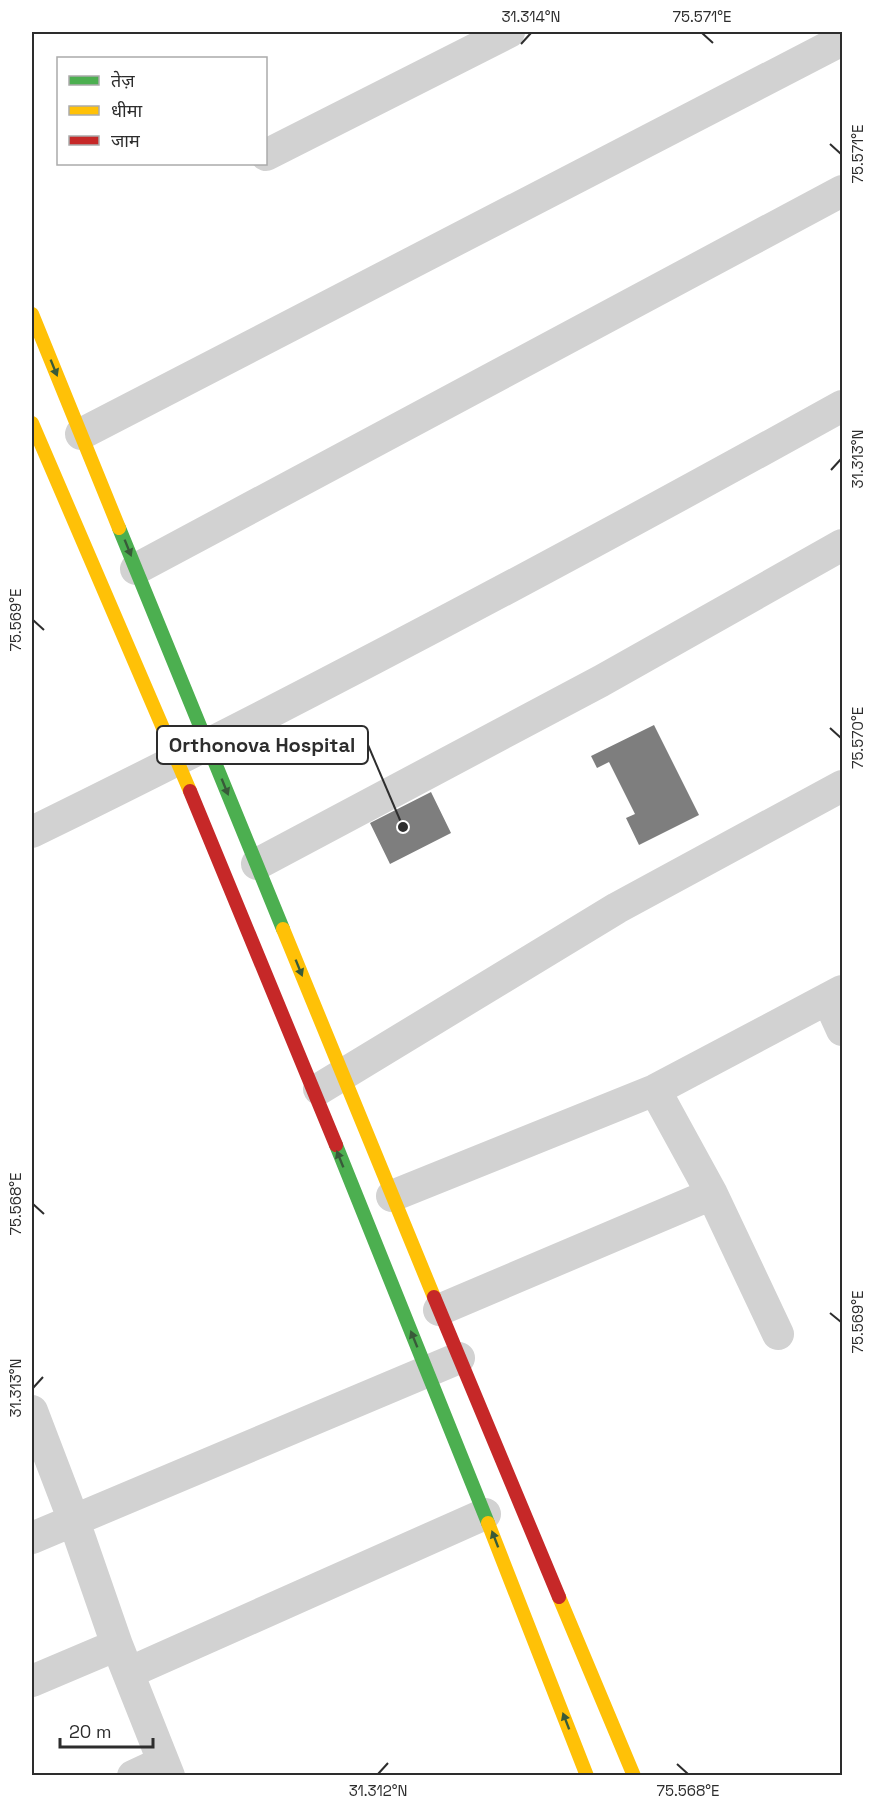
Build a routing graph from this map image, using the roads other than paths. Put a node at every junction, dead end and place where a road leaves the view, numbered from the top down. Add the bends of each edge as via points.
1 (509, 32) edge
2 (843, 40) edge
3 (469, 41) edge
4 (267, 154) edge
5 (843, 191) edge
6 (32, 314) edge
7 (843, 406) edge
8 (32, 423) edge
9 (81, 434) junction
10 (843, 545) edge
11 (136, 569) junction
12 (208, 745) junction
13 (178, 761) junction
14 (843, 786) edge
15 (32, 832) edge
16 (257, 864) junction
17 (835, 995) edge
18 (843, 1030) edge
19 (343, 1076) junction
20 (655, 1090) junction
21 (313, 1093) junction
22 (712, 1194) junction
23 (392, 1197) junction
24 (439, 1310) junction
25 (778, 1334) dead end
26 (459, 1358) junction
27 (427, 1372) junction
28 (32, 1411) edge
29 (485, 1514) junction
30 (74, 1521) junction
31 (32, 1538) edge
32 (122, 1659) junction
33 (32, 1682) edge
34 (166, 1769) edge
35 (133, 1776) edge
36 (587, 1776) edge
37 (634, 1776) edge

1 - 3 street
2 - 9 street
3 - 4 street
5 - 11 street
6 -> 9 highway
7 - 12 street via 603,538
8 - 13 highway
9 -> 11 highway
10 - 16 street via 601,681
11 - 12 highway
12 - 13 street
12 -> 16 highway
13 - 15 street
13 - 21 highway
14 - 19 street via 617,908
16 -> 19 highway
17 - 18 street
17 - 20 street
19 - 21 street
19 - 23 highway
20 - 22 street
20 - 23 street
27 -> 21 highway
22 - 24 street
22 - 25 street
23 - 24 highway
24 - 26 highway
26 - 27 street
26 - 37 highway
27 - 29 highway
27 - 30 street
28 - 30 street
29 - 32 street
36 -> 29 highway
30 - 31 street
30 - 32 street
32 - 33 street
32 - 34 street
34 - 35 street

